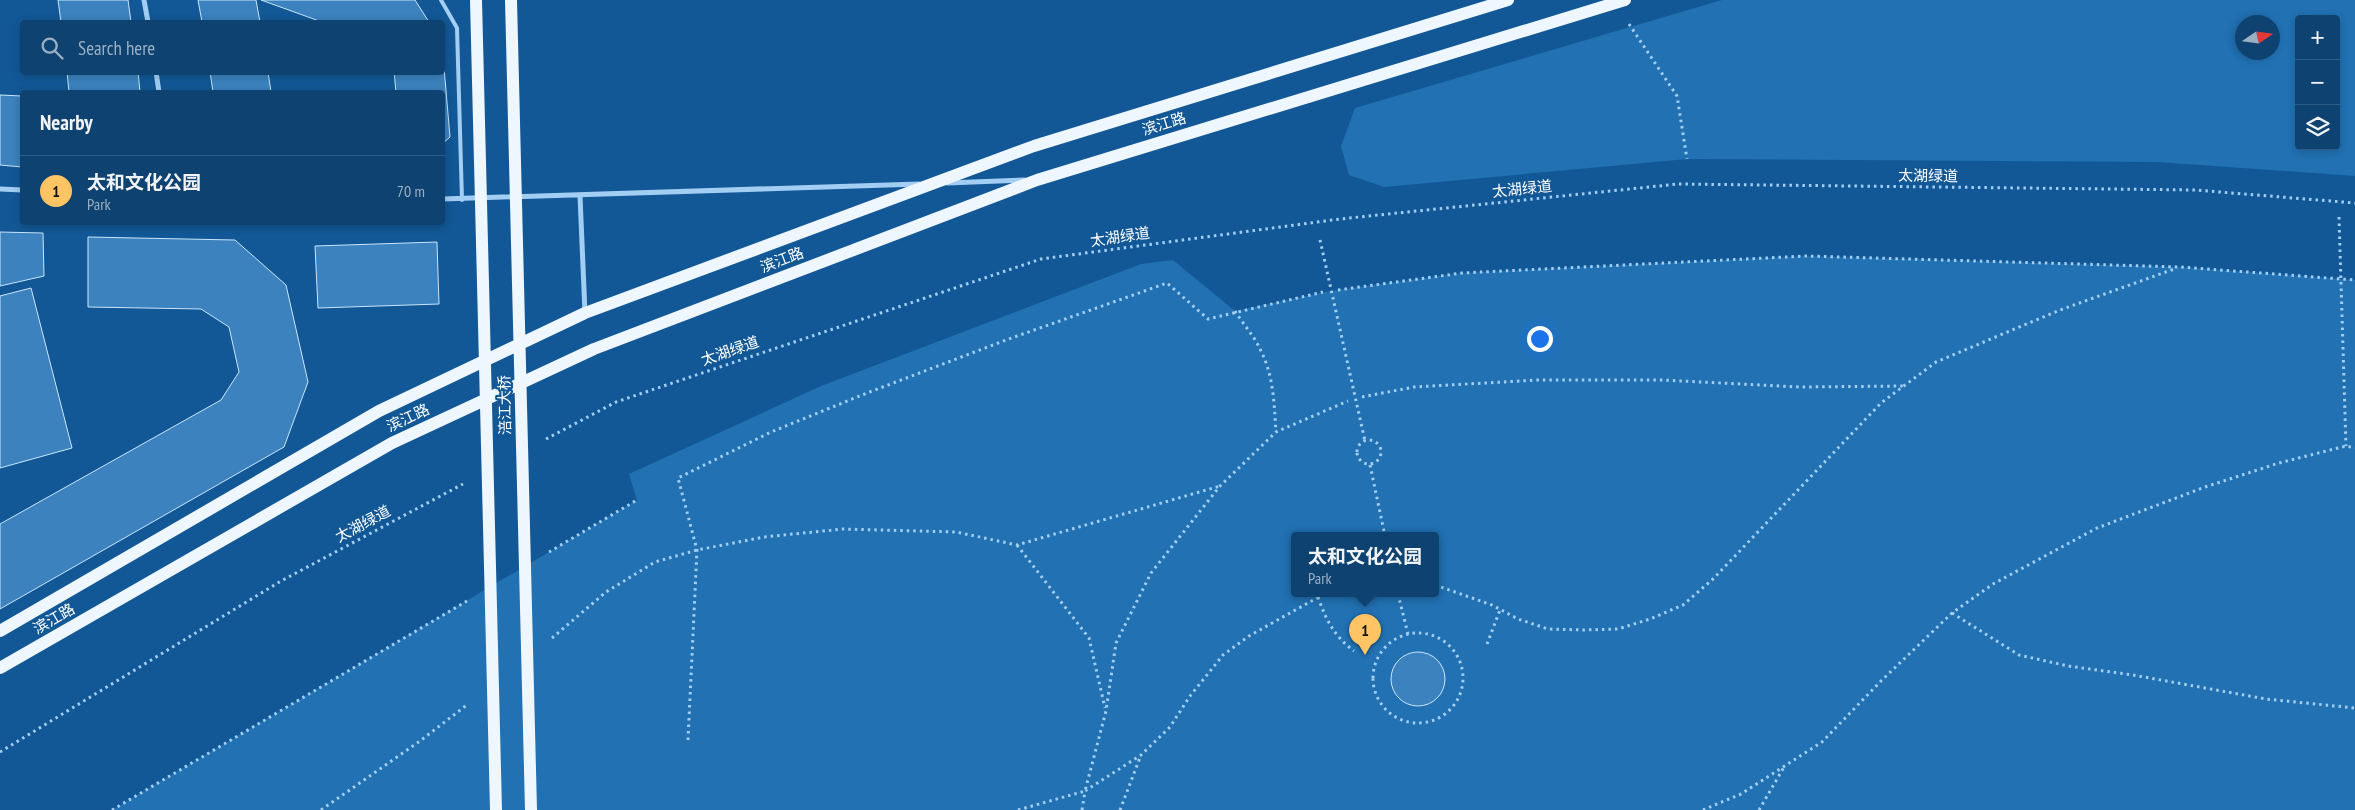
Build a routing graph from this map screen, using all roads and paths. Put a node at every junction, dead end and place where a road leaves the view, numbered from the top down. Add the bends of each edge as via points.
1 (144, 0) edge
2 (441, 0) edge
3 (476, 0) edge
4 (511, 0) edge
5 (1508, 0) edge
6 (1620, 1) edge
7 (148, 20) edge
8 (156, 75) edge
9 (159, 90) edge
10 (1687, 159) dead end
11 (1037, 180) junction
12 (932, 184) junction
13 (0, 189) edge
14 (20, 190) edge
15 (580, 196) junction
16 (445, 199) edge
17 (462, 200) junction
18 (2355, 203) edge
19 (2339, 217) dead end
20 (1320, 240) dead end
21 (2180, 267) junction
22 (2340, 278) junction
23 (2355, 280) edge
24 (1338, 290) dead end
25 (1323, 292) dead end
26 (1235, 311) junction
27 (585, 313) junction
28 (1904, 386) junction
29 (1362, 396) dead end
30 (1348, 401) dead end
31 (1276, 432) junction
32 (1365, 441) junction
33 (539, 443) dead end
34 (2346, 446) junction
35 (2355, 448) edge
36 (1370, 465) junction
37 (470, 480) dead end
38 (1220, 486) junction
39 (637, 500) dead end
40 (1385, 532) edge
41 (1017, 545) junction
42 (697, 550) junction
43 (543, 556) dead end
44 (655, 562) dead end
45 (1439, 586) edge
46 (474, 597) dead end
47 (1318, 597) joint
48 (1399, 597) edge
49 (1500, 610) junction
50 (1952, 613) junction
51 (0, 632) edge
52 (1408, 634) junction
53 (1488, 644) dead end
54 (1354, 651) dead end
55 (0, 668) edge
56 (2355, 708) edge
57 (1106, 711) junction
58 (688, 740) dead end
59 (0, 752) edge
60 (1141, 755) junction
61 (1784, 766) junction
62 (1085, 791) junction
63 (112, 810) edge
64 (496, 810) edge
65 (531, 810) edge
66 (1018, 810) edge
67 (1082, 810) edge
68 (1120, 810) edge
69 (1703, 810) edge
70 (1760, 810) edge

1 - 7 street
2 - 17 lane via 457,28
3 - 64 main road, 涪江大桥
4 - 65 main road, 涪江大桥
5 - 12 main road, 滨江路 via 1034,146
6 - 10 path via 1677,96
6 - 11 main road, 滨江路
8 - 9 street
11 - 12 street
11 - 55 main road, 滨江路 via 594,349 410,435
12 - 15 street
12 - 27 main road, 滨江路
13 - 14 street
15 - 17 street
15 - 27 street
16 - 17 street
18 - 33 path, 太湖绿道 via 2195,190 1678,184 1330,220 1041,259 616,402
19 - 22 path
20 - 32 path
21 - 22 path
21 - 24 path via 1806,256 1462,273
21 - 28 path via 2060,310 1936,362
22 - 23 path
22 - 34 path
25 - 26 path
26 - 31 path via 1261,350 1269,370 1274,390
26 - 42 path via 1208,319 1167,283 1006,340 771,432 678,478
27 - 51 main road, 滨江路 via 379,410
28 - 29 path via 1799,387 1662,380 1538,380 1414,387
28 - 49 path via 1881,403 1713,580 1683,605 1618,629 1583,630 1548,629
30 - 31 path
31 - 38 path
32 - 36 path via 1358,447 1357,455 1361,462
32 - 36 path via 1375,442 1381,452 1376,463
34 - 35 path
34 - 50 path via 2233,478 2098,528 1994,584
36 - 40 path
37 - 59 path, 太湖绿道 via 281,581
38 - 41 path
38 - 57 path via 1151,573 1134,605 1116,643
39 - 43 path
41 - 42 path via 956,532 843,529 764,537
41 - 57 path via 1089,638
42 - 44 path
42 - 58 path
45 - 49 path
46 - 63 path
47 - 54 path via 1332,630
47 - 60 path via 1249,636 1224,655 1190,696 1170,728
48 - 52 path
49 - 53 path
50 - 56 path via 2019,655 2266,699
50 - 61 path via 1822,742
52 - 52 path via 1424,633 1438,637 1459,658 1463,673 1457,702 1434,721 1404,722 1381,704 1375,690 1376,661 1384,649
57 - 62 path
60 - 62 path
60 - 68 path
61 - 69 path via 1741,794
61 - 70 path
62 - 66 path
62 - 67 path

